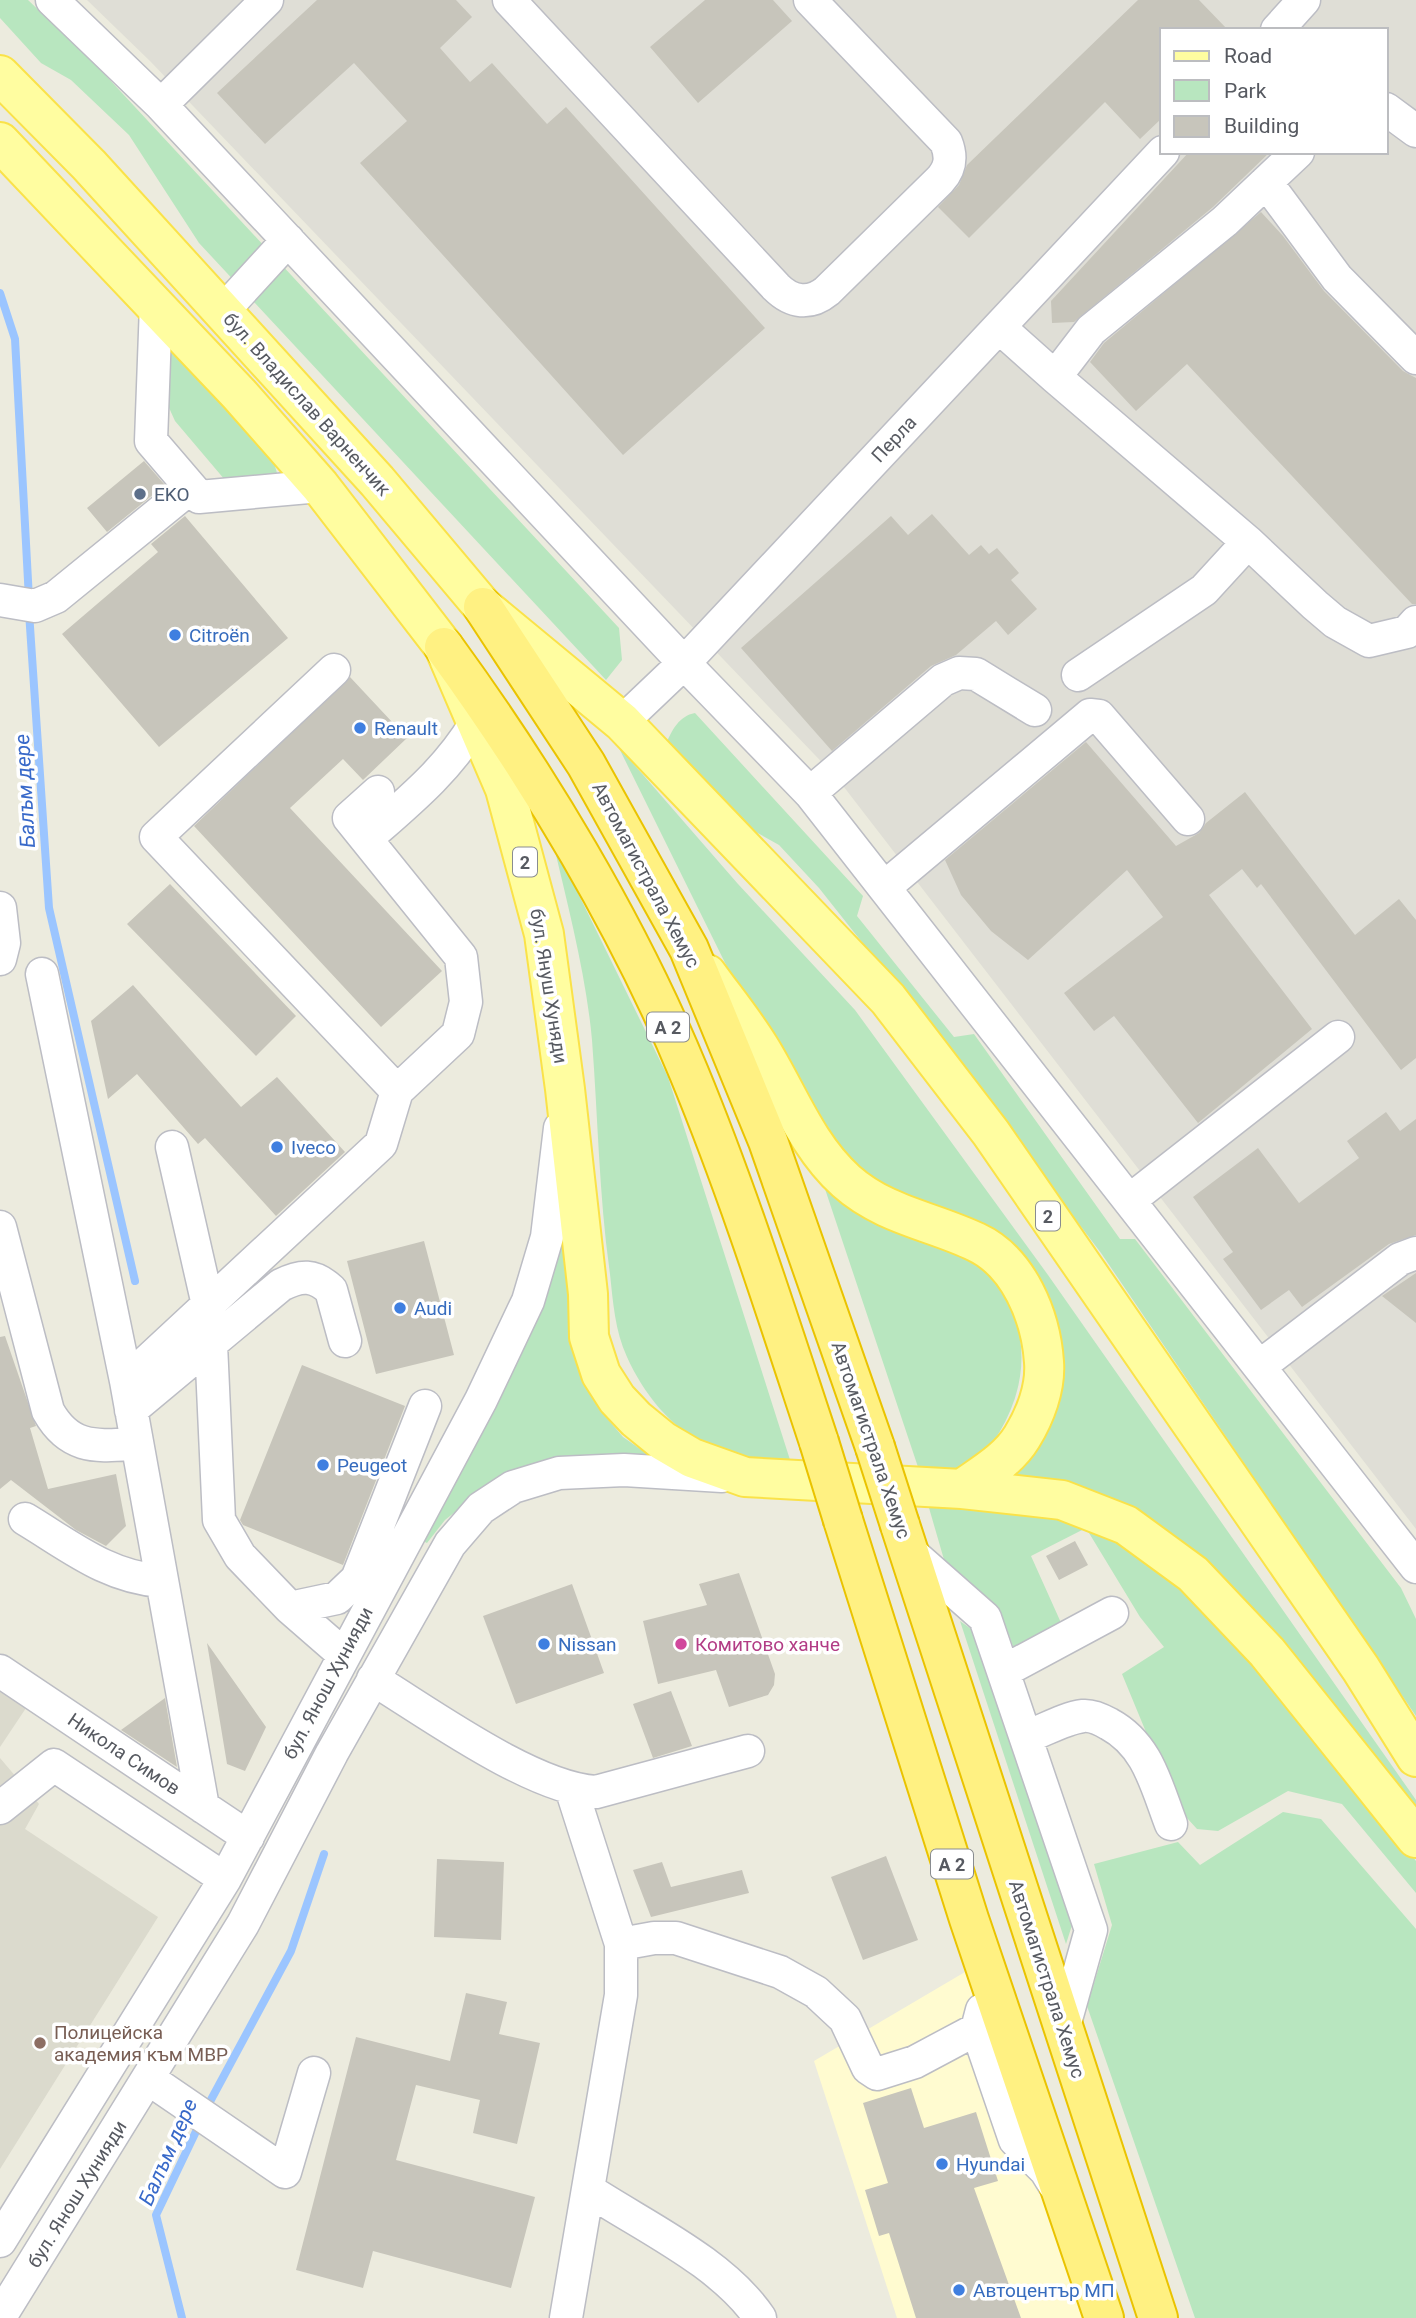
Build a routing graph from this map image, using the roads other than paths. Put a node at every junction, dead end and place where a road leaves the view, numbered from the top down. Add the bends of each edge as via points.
1 (52, 0) edge
2 (267, 0) edge
3 (509, 0) edge
4 (810, 0) edge
5 (0, 75) edge
6 (161, 105) junction
7 (1388, 110) edge
8 (1416, 131) edge
9 (0, 142) edge
10 (1161, 154) edge
11 (1296, 154) edge
12 (1266, 182) junction
13 (288, 240) junction
14 (156, 305) junction
15 (223, 311) junction
16 (1000, 328) junction
17 (1416, 358) edge
18 (1055, 377) junction
19 (320, 486) junction
20 (190, 488) junction
21 (1248, 542) junction
22 (0, 600) edge
23 (483, 607) junction
24 (1416, 622) edge
25 (444, 647) junction
26 (684, 663) junction
27 (334, 670) dead end
28 (1078, 675) dead end
29 (1035, 710) dead end
30 (622, 722) junction
31 (475, 724) junction
32 (378, 792) dead end
33 (810, 793) junction
34 (1188, 819) dead end
35 (366, 839) junction
36 (886, 886) junction
37 (0, 908) edge
38 (689, 948) junction
39 (0, 959) edge
40 (42, 974) dead end
41 (1338, 1037) dead end
42 (565, 1089) junction
43 (397, 1091) junction
44 (172, 1147) dead end
45 (1130, 1200) junction
46 (0, 1227) edge
47 (1416, 1253) edge
48 (208, 1305) junction
49 (345, 1341) dead end
50 (211, 1344) junction
51 (1259, 1366) junction
52 (129, 1395) junction
53 (425, 1406) dead end
54 (137, 1444) junction
55 (745, 1477) junction
56 (961, 1489) junction
57 (25, 1519) dead end
58 (904, 1538) junction
59 (1416, 1567) edge
60 (161, 1581) junction
61 (290, 1608) junction
62 (1112, 1613) dead end
63 (344, 1655) junction
64 (0, 1671) edge
65 (1004, 1671) junction
66 (373, 1679) junction
67 (1026, 1737) junction
68 (748, 1751) dead end
69 (1416, 1757) edge
70 (572, 1790) junction
71 (203, 1807) junction
72 (0, 1808) edge
73 (1171, 1824) dead end
74 (248, 1837) junction
75 (1416, 1838) edge
76 (225, 1878) junction
77 (621, 1944) junction
78 (988, 1974) junction
79 (977, 2029) junction
80 (1063, 2030) junction
81 (314, 2073) dead end
82 (149, 2079) junction
83 (590, 2192) junction
84 (1067, 2205) junction
85 (0, 2241) edge
86 (0, 2317) edge
87 (566, 2318) edge
88 (760, 2318) edge
89 (1104, 2318) edge
90 (1158, 2318) edge

1 - 6 street
2 - 6 street
3 - 4 street via 776,288 803,301 821,296 837,282 946,174 950,158 946,142
5 - 15 main road, бул. Владислав Варненчик
6 - 13 street
7 - 8 street
9 - 14 main road
10 - 16 street, Перла
11 - 12 street
12 - 17 street via 1337,278
12 - 18 street via 1091,330
13 - 15 street
13 - 26 street
14 - 19 main road
14 - 20 street via 151,441
15 - 23 main road, бул. Владислав Варненчик via 377,481
16 - 18 street
16 - 26 street, Перла
18 - 21 street
19 - 20 street via 199,497
19 - 25 main road
20 - 22 street via 56,597 35,606
21 - 24 street via 1335,622 1369,640 1406,632
21 - 28 street via 1204,590
23 - 30 main road, бул. Владислав Варненчик / 2
23 - 38 highway, Автомагистрала Хемус / A 2 via 586,764
25 - 31 main road, бул. Януш Хуняди / 2
25 - 78 highway, A 2, bridge via 508,734 576,850 651,989 688,1071 819,1442
26 - 30 street, Перла
26 - 33 street
27 - 43 street via 156,837
29 - 33 street via 976,674 959,673 943,680
30 - 69 main road, 2 via 888,999 984,1123 1361,1669
31 - 35 street via 431,782
31 - 42 main road, бул. Януш Хуняди / 2 via 505,789 544,934
32 - 35 street via 349,818
33 - 36 street
34 - 36 street via 1099,716 1090,715
35 - 43 street via 461,957 466,1002 458,1034
36 - 45 street
37 - 39 street via 4,943
38 - 56 main road via 759,1047 828,1163 868,1198 977,1242 1017,1279 1029,1300 1044,1363 1032,1417 1002,1461
38 - 58 highway, Автомагистрала Хемус / A 2, bridge via 768,1142
40 - 52 street
41 - 45 street
42 - 55 main road, 2 via 589,1337 601,1374 623,1406 663,1441 692,1458
42 - 63 street, бул. Янош Хунияди via 547,1237 528,1301 481,1400
43 - 48 street via 380,1144
44 - 48 street
45 - 51 street
46 - 54 street via 48,1411 58,1428 78,1442 96,1446
47 - 51 street via 1400,1259
48 - 52 street
49 - 50 street via 331,1290 309,1276 281,1285
50 - 52 street
50 - 61 street via 219,1520 240,1556
51 - 59 street
52 - 54 street
53 - 61 street via 357,1579 337,1598
54 - 60 street
55 - 56 main road, 2
55 - 66 street, бул. Янош Хунияди via 624,1469 559,1473 513,1487 481,1508 450,1544
56 - 75 main road, 2 via 1062,1500 1126,1525 1193,1574 1267,1652
57 - 60 street via 111,1572
58 - 65 street via 985,1618
58 - 80 highway, Автомагистрала Хемус / A 2
60 - 71 street
61 - 63 street
62 - 65 street
63 - 74 street, бул. Янош Хунияди
64 - 71 street, Никола Симов
65 - 67 street
66 - 70 street via 483,1746
66 - 82 street, бул. Янош Хунияди via 254,1904
67 - 73 street via 1084,1716 1120,1730 1148,1763
67 - 80 street via 1091,1930
68 - 70 street via 596,1792
70 - 77 street
71 - 74 street, Никола Симов
72 - 76 street via 54,1765
74 - 76 street, бул. Янош Хунияди
76 - 85 street, бул. Янош Хунияди
77 - 79 street via 676,1938 779,1972 816,1992 845,2019 868,2067 877,2074 915,2062
77 - 83 street via 621,1995
78 - 79 street
78 - 84 highway, A 2
79 - 84 street via 1015,2140 1046,2171
80 - 90 highway, Автомагистрала Хемус / A 2
81 - 82 street via 285,2172
82 - 86 street, бул. Янош Хунияди
83 - 87 street
83 - 88 street via 715,2270
84 - 89 highway, A 2

